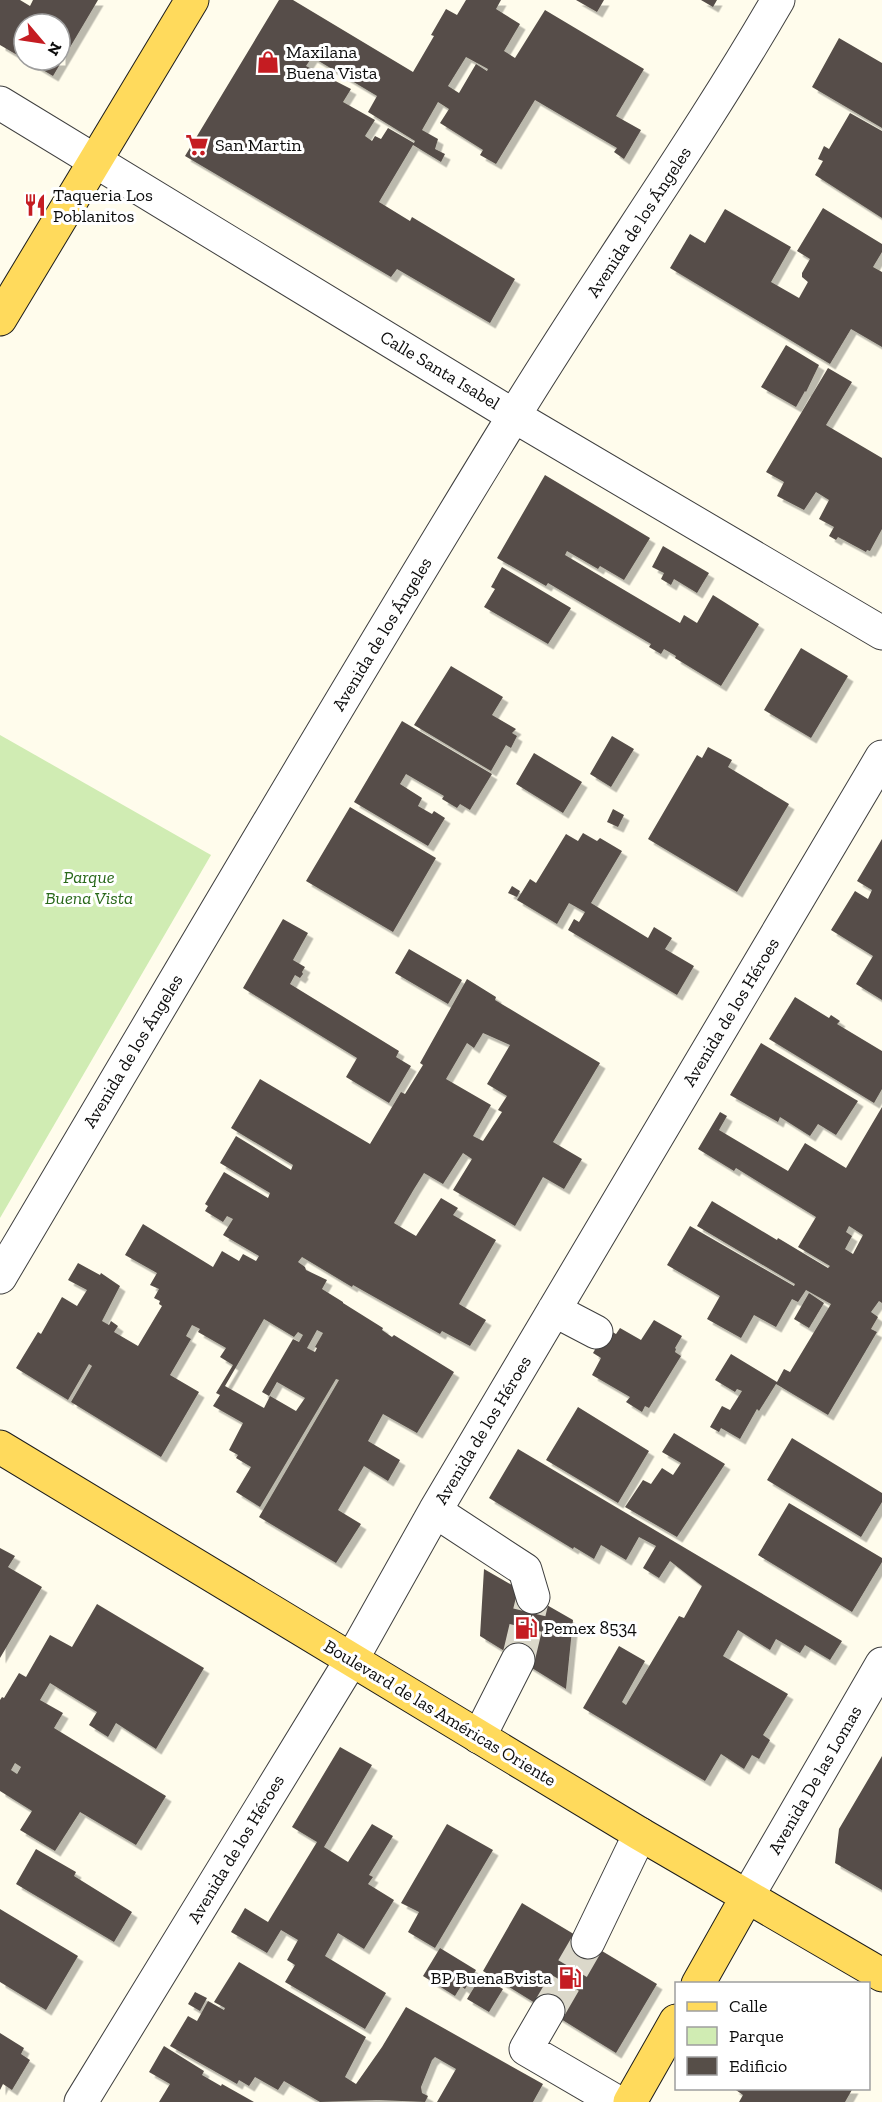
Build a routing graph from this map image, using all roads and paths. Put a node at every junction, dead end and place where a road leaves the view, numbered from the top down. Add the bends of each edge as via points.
1 (192, 0) edge
2 (778, 0) edge
3 (0, 103) edge
4 (96, 161) junction
5 (0, 319) edge
6 (514, 416) junction
7 (882, 633) edge
8 (882, 757) edge
9 (0, 1277) edge
10 (554, 1310) junction
11 (596, 1332) dead end
12 (0, 1447) edge
13 (435, 1511) junction
14 (533, 1597) tunnel mouth
15 (352, 1659) junction
16 (518, 1660) tunnel mouth
17 (882, 1664) edge
18 (479, 1737) junction
19 (640, 1834) junction
20 (747, 1897) junction
21 (588, 1942) tunnel mouth
22 (882, 1975) edge
23 (699, 1982) edge
24 (548, 2011) tunnel mouth
25 (675, 2023) edge
26 (81, 2102) edge
27 (617, 2102) edge
28 (630, 2102) edge

1 - 4 main road
2 - 6 street, Avenida de los Ángeles
3 - 4 street, Calle Santa Isabel
4 - 5 main road
4 - 6 street, Calle Santa Isabel
6 - 7 street, Calle Santa Isabel
6 - 9 street, Avenida de los Ángeles
8 - 10 street, Avenida de los Héroes
10 - 11 street
10 - 13 street, Avenida de los Héroes
12 - 15 main road, Boulevard de las Américas Oriente
13 - 14 street via 525,1570
13 - 15 street, Avenida de los Héroes
15 - 18 main road, Boulevard de las Américas Oriente
15 - 26 street, Avenida de los Héroes
16 - 18 street
17 - 20 street, Avenida De las Lomas
18 - 19 main road, Boulevard de las Américas Oriente
19 - 20 main road, Boulevard de las Américas Oriente
19 - 21 street
20 - 22 main road, Boulevard de las Américas Oriente
20 - 23 main road
24 - 27 street via 526,2049
25 - 28 main road

